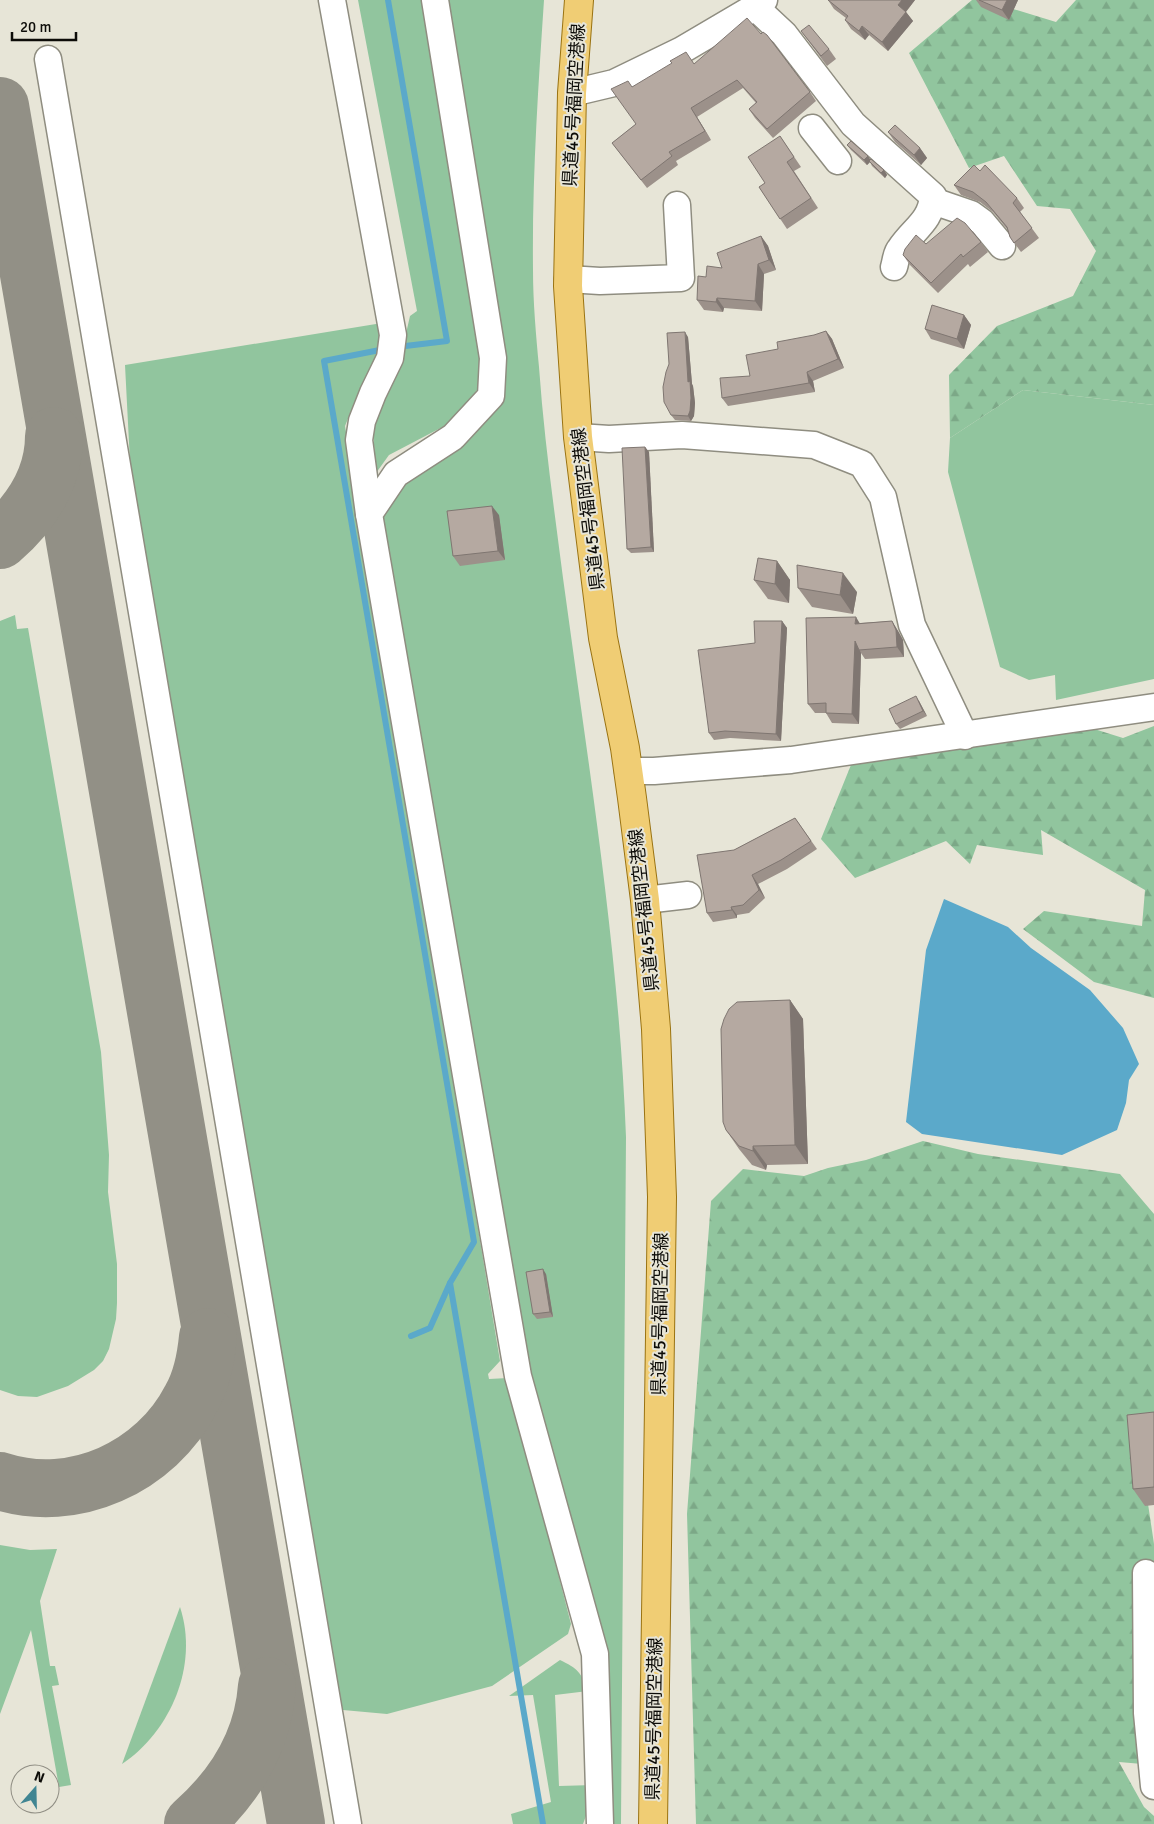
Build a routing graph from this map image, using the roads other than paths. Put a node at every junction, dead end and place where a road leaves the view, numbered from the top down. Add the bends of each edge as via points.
1 (332, 0) edge
2 (346, 0) edge
3 (435, 0) edge
4 (579, 0) edge
5 (760, 4) edge
6 (48, 59) dead end
7 (572, 93) junction
8 (853, 124) junction
9 (812, 128) dead end
10 (933, 201) junction
11 (677, 205) dead end
12 (1002, 246) dead end
13 (894, 267) dead end
14 (568, 279) junction
15 (389, 318) junction
16 (578, 437) junction
17 (369, 514) junction
18 (1154, 707) edge
19 (965, 736) junction
20 (628, 771) junction
21 (688, 895) dead end
22 (645, 900) junction
23 (1146, 1572) dead end
24 (1154, 1786) edge
25 (348, 1824) edge
26 (600, 1824) edge
27 (653, 1824) edge

1 - 15 street
2 - 15 street via 396,282
3 - 17 street via 493,358 491,396 453,437 396,474
4 - 7 main road, 県道45号福岡空港線
5 - 7 street via 682,50 614,82
5 - 8 street
6 - 25 street
7 - 14 main road, 県道45号福岡空港線
8 - 9 street via 833,155
8 - 10 street via 933,196
10 - 12 street via 971,214
10 - 13 street via 926,220 899,250
11 - 14 street via 681,278
14 - 16 main road, 県道45号福岡空港線
15 - 17 street via 393,335 390,358 362,421 359,440
16 - 19 street via 740,446 814,445 862,464 883,497 912,624
16 - 20 main road, 県道45号福岡空港線
17 - 26 street via 518,1376 595,1654
18 - 19 street
19 - 20 street via 791,760 688,762 654,771
20 - 22 main road, 県道45号福岡空港線
21 - 22 street
22 - 27 main road, 県道45号福岡空港線 via 656,1029 662,1197
23 - 24 street via 1147,1713

